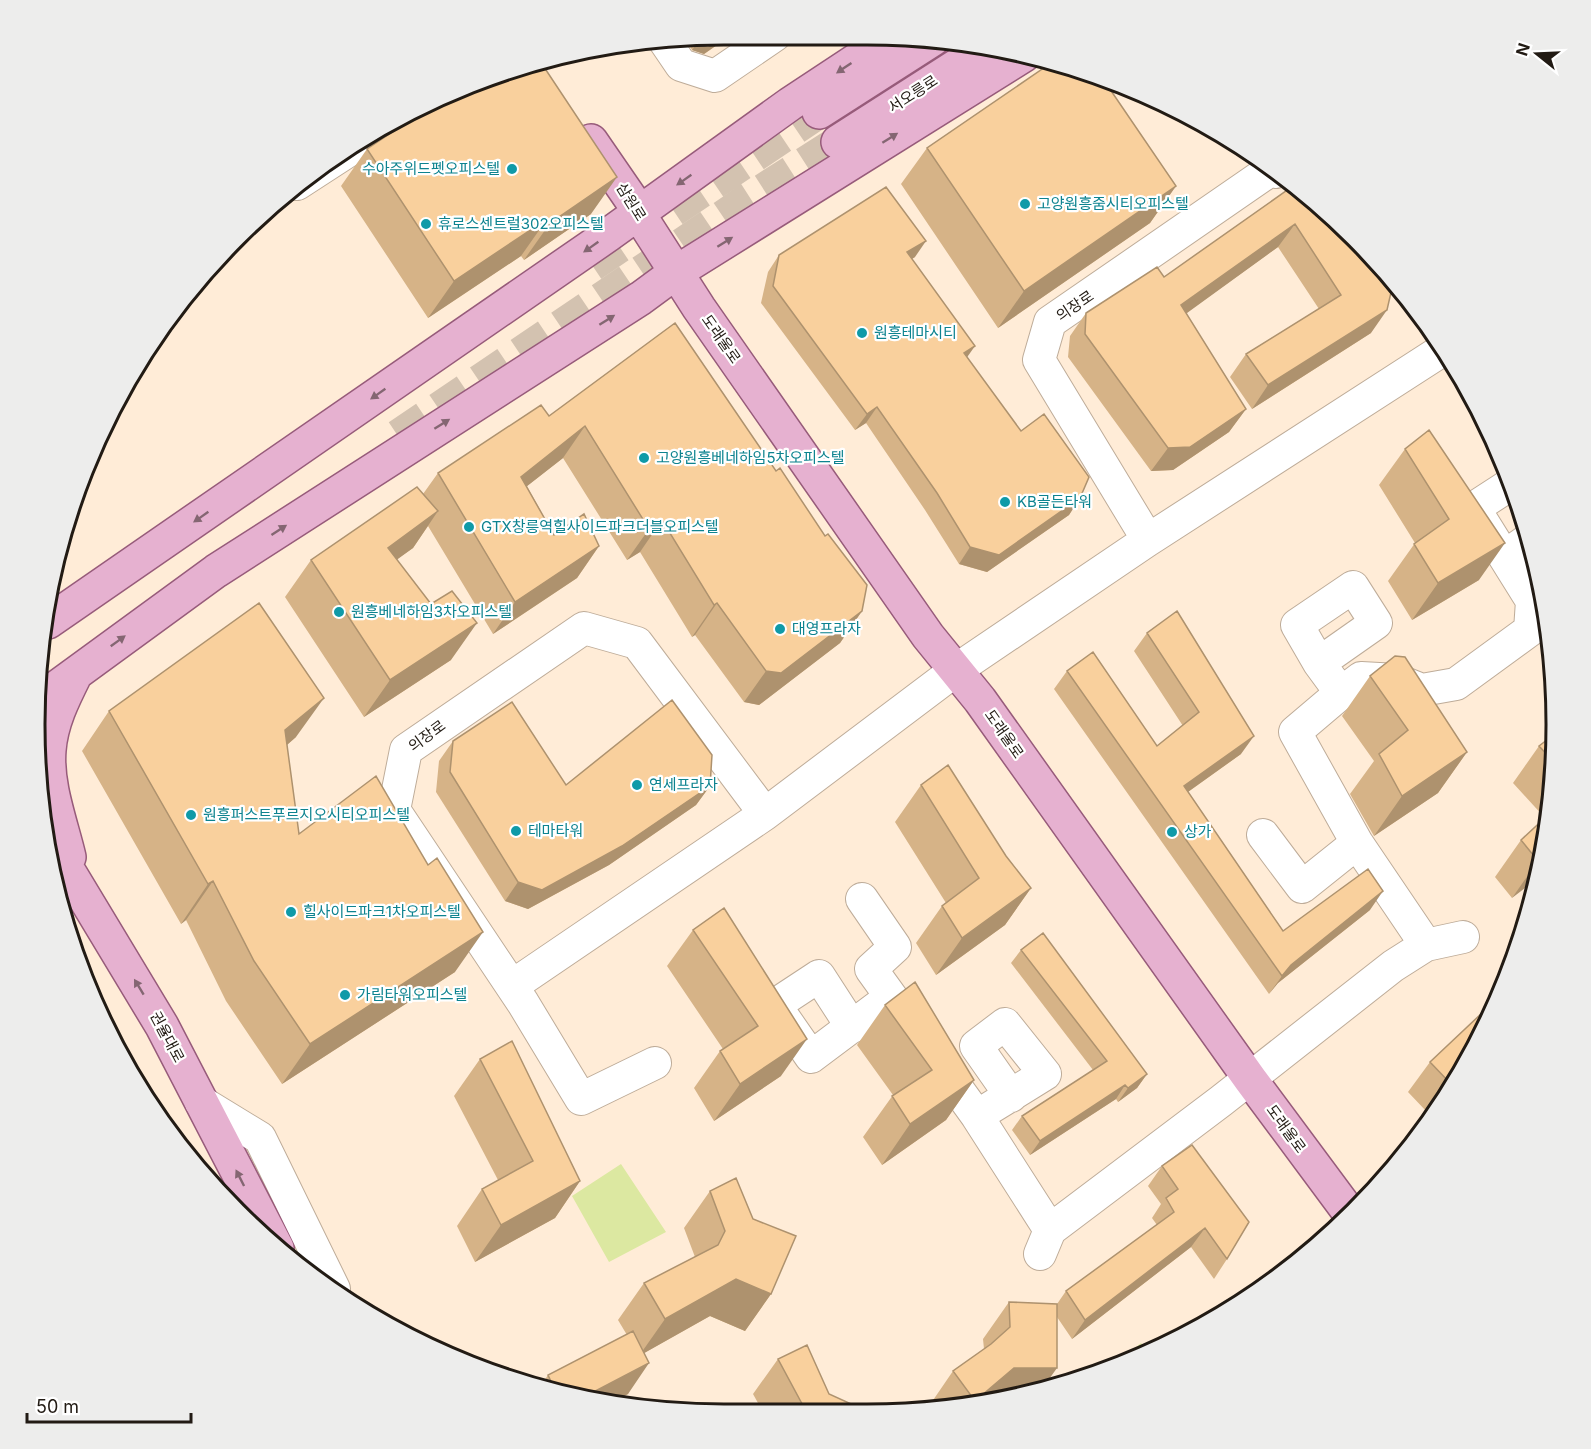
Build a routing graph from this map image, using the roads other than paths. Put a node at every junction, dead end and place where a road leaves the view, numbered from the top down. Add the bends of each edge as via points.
1 (760, 45) edge
2 (878, 45) edge
3 (669, 47) edge
4 (920, 47) edge
5 (975, 54) edge
6 (1013, 61) edge
7 (819, 112) tunnel mouth
8 (572, 114) edge
9 (838, 142) tunnel mouth
10 (1264, 174) edge
11 (638, 213) junction
12 (668, 262) junction
13 (1436, 354) edge
14 (1503, 489) edge
15 (1148, 540) junction
16 (1517, 548) edge
17 (54, 618) edge
18 (1319, 663) dead end
19 (77, 670) junction
20 (956, 670) junction
21 (1341, 693) junction
22 (46, 695) edge
23 (765, 814) junction
24 (1263, 835) dead end
25 (1357, 843) junction
26 (57, 851) edge
27 (73, 876) junction
28 (862, 899) dead end
29 (1463, 937) dead end
30 (1426, 945) junction
31 (757, 977) edge
32 (512, 986) junction
33 (891, 997) junction
34 (775, 1005) junction
35 (852, 1027) junction
36 (655, 1063) dead end
37 (1250, 1080) junction
38 (1011, 1096) dead end
39 (201, 1102) junction
40 (977, 1116) junction
41 (1345, 1207) edge
42 (263, 1223) edge
43 (327, 1275) edge

1 - 3 street via 715,76 681,65
2 -> 11 main road
4 - 7 main road
5 - 9 main road, 서오릉로
12 -> 6 main road
8 - 11 main road, 삼원로
10 - 15 street, 의장로 via 1050,322 1039,360
11 - 12 main road, 삼원로
11 -> 17 main road
19 -> 12 main road via 216,571 641,298
12 - 20 main road, 도래울로 via 928,636
13 - 15 street
14 - 16 street via 1474,508
15 - 20 street
16 - 21 street via 1532,601 1530,630 1456,684 1422,690 1397,680 1361,678
18 - 21 street
19 - 22 main road
19 - 27 main road via 56,718 49,751 53,790
20 - 23 street
20 - 37 main road, 도래울로
21 - 25 street via 1295,732
23 - 32 street
23 - 32 street, 의장로 via 636,643 584,628 405,750 394,810
24 - 25 street via 1302,887
25 - 30 street
26 - 27 main road, 권율대로
39 -> 27 main road, 권율대로 via 162,1026
28 - 33 street via 895,947 871,969
29 - 30 street
30 - 37 street via 1393,966
31 - 34 street
32 - 36 street via 581,1099
33 - 35 street
33 - 40 street
34 - 35 street via 819,976
34 - 35 street via 811,1058
37 - 40 street via 1045,1242
37 - 41 main road, 도래울로
38 - 40 street
42 -> 39 main road, 권율대로
39 - 43 street via 260,1138

